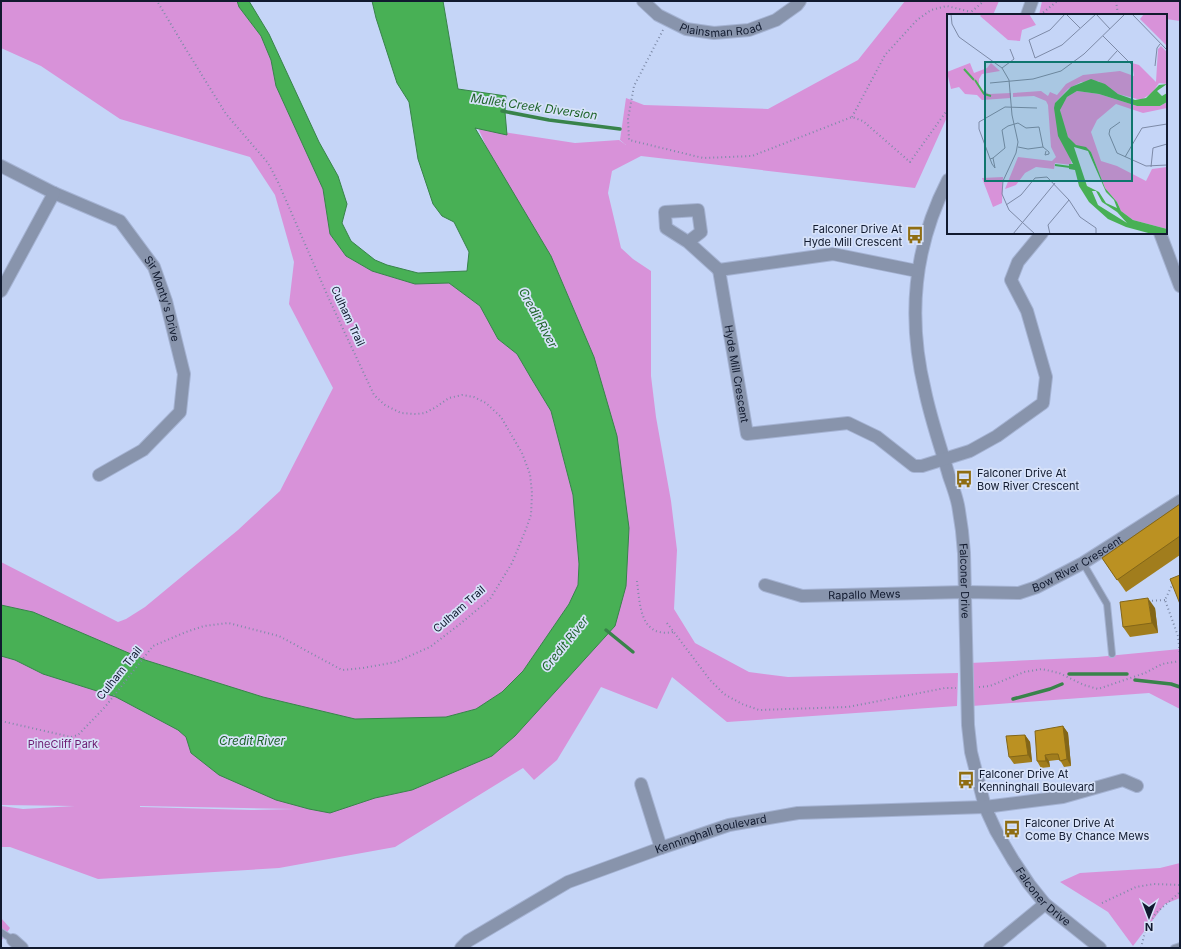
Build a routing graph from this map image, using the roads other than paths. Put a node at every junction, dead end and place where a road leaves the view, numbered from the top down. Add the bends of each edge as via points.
1 (643, 1) edge
2 (800, 1) edge
3 (1032, 1) edge
4 (1028, 14) edge
5 (1, 166) edge
6 (947, 182) edge
7 (54, 193) junction
8 (1041, 234) edge
9 (1160, 234) edge
10 (688, 242) dead end
11 (718, 270) junction
12 (917, 271) junction
13 (1180, 286) edge
14 (1, 291) edge
15 (944, 459) junction
16 (99, 475) dead end
17 (1180, 501) edge
18 (1083, 563) junction
19 (765, 585) dead end
20 (965, 592) junction
21 (1112, 654) dead end
22 (641, 784) dead end
23 (1137, 786) dead end
24 (985, 807) junction
25 (661, 848) junction
26 (1045, 904) junction
27 (1, 932) edge
28 (17, 944) edge
29 (1180, 946) edge
30 (461, 948) edge
31 (990, 948) edge
32 (1100, 948) edge
33 (1174, 948) edge

1 - 2 street, Plainsman Road via 658,15 686,29 714,33 749,30 776,20
3 - 4 street
5 - 7 street, Sir Monty's Drive
6 - 12 street, Falconer Drive via 930,220
7 - 14 street
7 - 16 street, Sir Monty's Drive via 120,221 154,267 166,301 184,374 180,412 143,450
8 - 15 street via 1018,262 1011,280 1027,311 1046,377 1043,404 998,436 970,451
9 - 13 street
10 - 11 street
11 - 12 street via 833,254
11 - 15 street, Hyde Mill Crescent via 747,434 848,423 877,437 914,466
12 - 15 street, Falconer Drive via 914,310 918,361
15 - 20 street, Falconer Drive via 958,504 962,528
17 - 18 street, Bow River Crescent
18 - 20 street, Bow River Crescent via 1037,587 1019,593
18 - 21 lane via 1107,604
19 - 20 street, Rapallo Mews via 802,596
20 - 24 street, Falconer Drive via 968,725 971,752
22 - 25 street
23 - 24 street, Kenninghall Boulevard via 1123,780 1063,797
24 - 25 street, Kenninghall Boulevard via 798,813 729,825
24 - 26 street, Falconer Drive via 1013,860
25 - 30 street, Kenninghall Boulevard via 568,882 468,941
26 - 31 street
26 - 32 street, Falconer Drive
27 - 28 lane
29 - 33 lane

